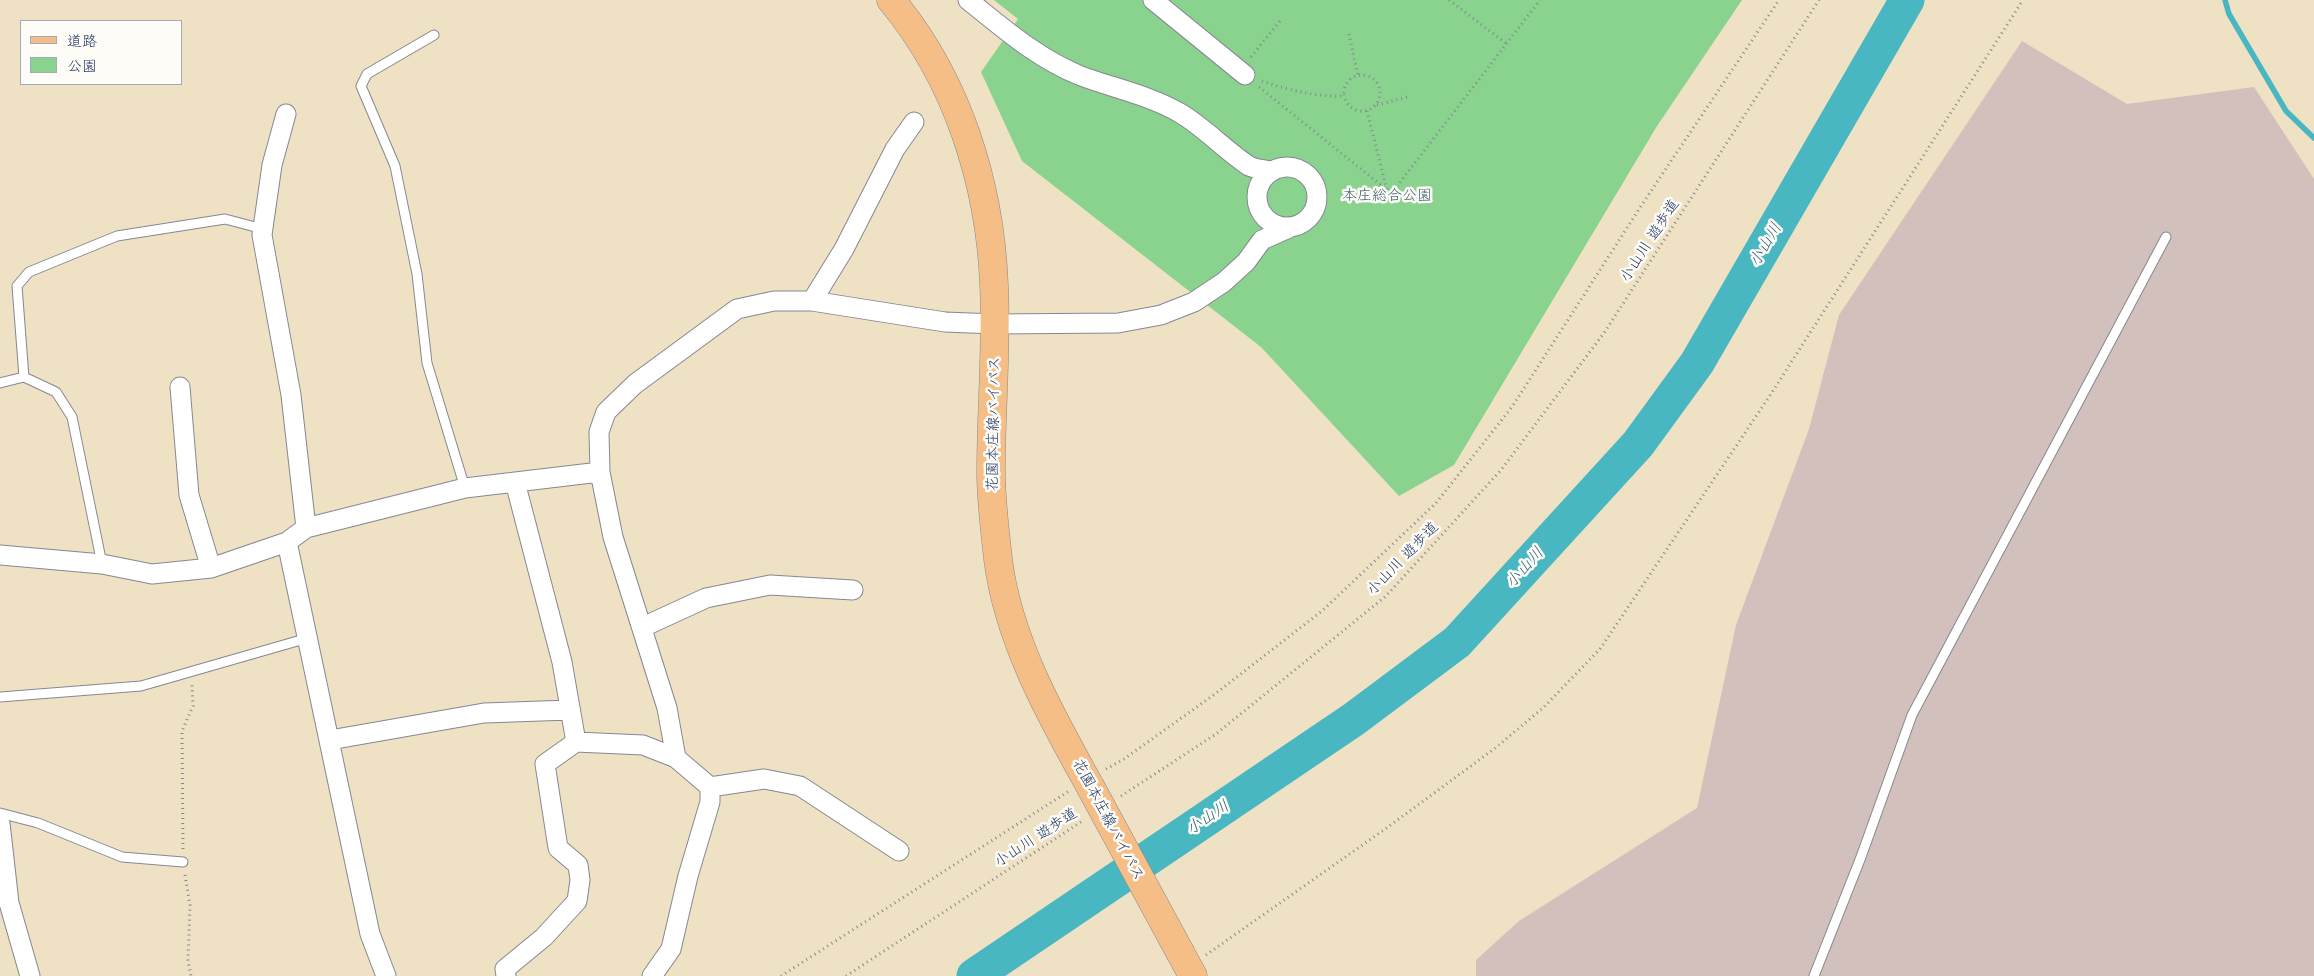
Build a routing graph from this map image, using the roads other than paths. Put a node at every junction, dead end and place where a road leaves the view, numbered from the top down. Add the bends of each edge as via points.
1 (891, 0) edge
2 (968, 0) edge
3 (1161, 2) edge
4 (434, 34) dead end
5 (1242, 73) road end
6 (286, 114) dead end
7 (914, 122) dead end
8 (1251, 167) junction
9 (1271, 171) junction
10 (1258, 185) junction
11 (1262, 215) junction
12 (1289, 228) junction
13 (263, 229) junction
14 (2166, 237) dead end
15 (1262, 240) junction
16 (812, 301) junction
17 (995, 324) junction
18 (24, 377) junction
19 (0, 383) edge
20 (180, 387) dead end
21 (600, 472) junction
22 (515, 482) junction
23 (465, 488) junction
24 (306, 528) junction
25 (287, 542) junction
26 (0, 555) edge
27 (102, 564) junction
28 (211, 568) junction
29 (852, 590) dead end
30 (643, 627) junction
31 (308, 638) junction
32 (0, 697) edge
33 (570, 710) junction
34 (330, 740) junction
35 (576, 742) junction
36 (676, 758) junction
37 (710, 787) junction
38 (0, 813) edge
39 (0, 823) edge
40 (899, 851) dead end
41 (183, 862) road end
42 (1187, 965) edge
43 (30, 976) edge
44 (386, 976) edge
45 (506, 976) edge
46 (652, 976) edge
47 (1814, 976) edge

1 - 17 main road, 花園本庄線バイパス via 911,24 948,90 974,156 989,222
2 - 8 street via 1046,58 1080,75 1179,112
3 - 5 street
4 - 23 lane via 367,74 360,86 395,166 417,274 427,363
6 - 13 street via 272,165
7 - 16 street via 895,150 844,249
8 - 9 street
8 - 10 street
9 - 10 street
9 - 12 street via 1290,167 1299,169 1317,191 1314,212 1308,220
10 - 11 street via 1257,206
11 - 12 street via 1278,227
11 - 15 street
12 - 15 street
13 - 18 lane via 225,219 117,236 29,272 17,286
13 - 24 street via 291,395
14 - 47 lane via 1912,715
15 - 17 street via 1246,262 1224,282 1194,302 1162,316 1118,323
16 - 17 street via 945,322
16 - 21 street via 774,301 737,309 635,384 606,412 599,432
17 - 42 main road, 花園本庄線バイパス, bridge via 991,474 998,561 1014,627 1035,679 1088,783
18 - 19 lane
18 - 27 lane via 56,392 72,417
20 - 28 street via 189,495
21 - 22 street
21 - 30 street via 613,537
22 - 23 street
22 - 33 street via 562,662
23 - 24 street
24 - 25 street
25 - 28 street
25 - 31 street
26 - 27 street
27 - 28 street via 152,574
29 - 30 street via 770,585 706,598
30 - 36 street via 667,708
31 - 32 lane via 141,686
31 - 34 street
33 - 34 street via 484,713
33 - 35 street
34 - 44 street via 370,934
35 - 36 street via 642,745
35 - 45 street via 545,764 558,848 578,865 577,901 544,937 505,969
36 - 37 street
37 - 40 street via 764,779 800,786
37 - 46 street via 710,802 670,949
38 - 41 lane via 38,823 122,857
39 - 43 street via 9,903

